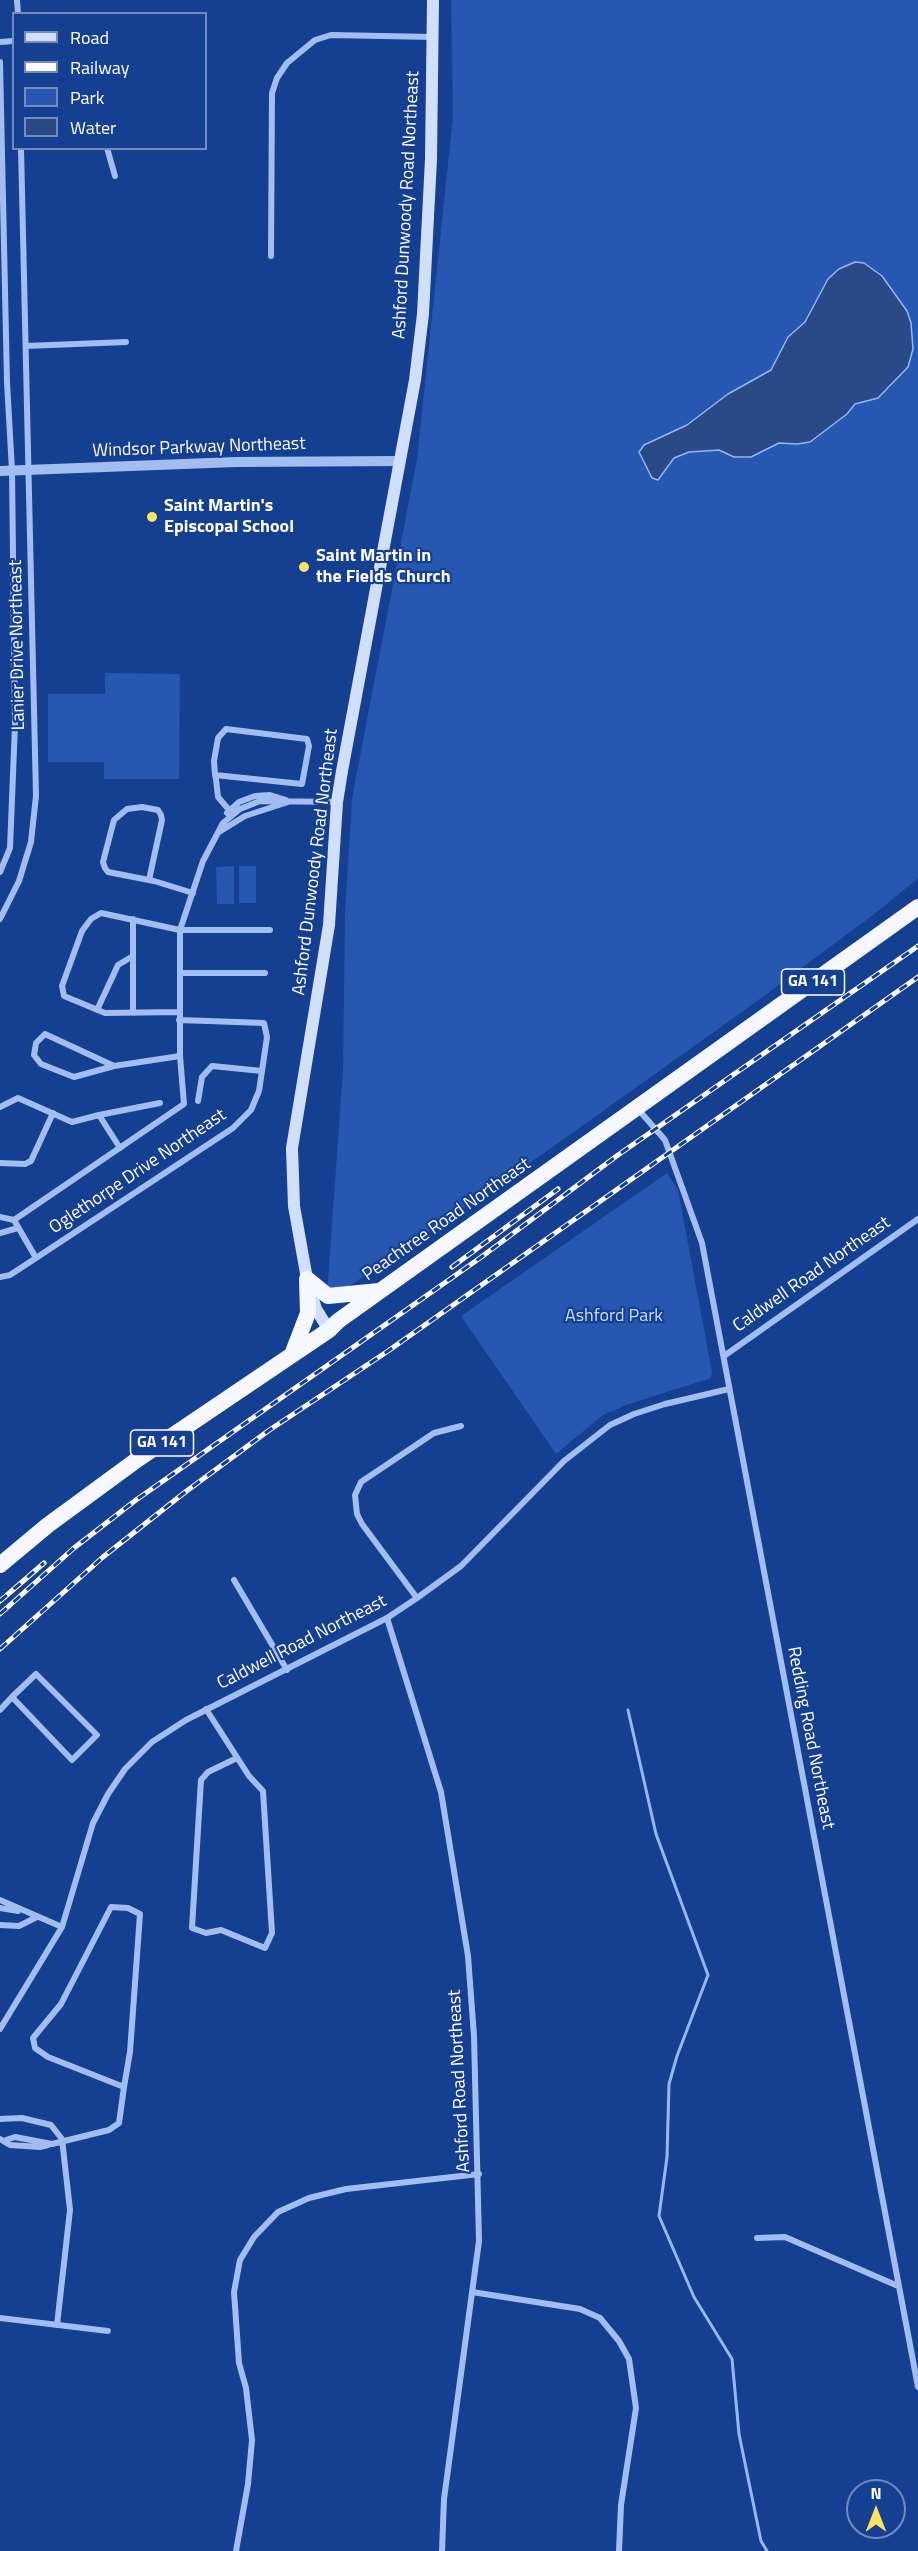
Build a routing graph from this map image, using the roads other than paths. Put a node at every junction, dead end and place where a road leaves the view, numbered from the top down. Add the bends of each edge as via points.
1 (433, 0) edge
2 (433, 37) junction
3 (0, 62) edge
4 (21, 150) edge
5 (108, 150) edge
6 (116, 176) dead end
7 (2, 205) edge
8 (271, 256) dead end
9 (126, 342) dead end
10 (26, 345) junction
11 (400, 461) junction
12 (12, 470) junction
13 (29, 470) junction
14 (0, 471) edge
15 (215, 775) junction
16 (291, 801) junction
17 (337, 802) junction
18 (230, 810) junction
19 (218, 832) junction
20 (0, 872) edge
21 (149, 880) junction
22 (193, 893) junction
23 (918, 907) edge
24 (0, 919) edge
25 (133, 920) junction
26 (180, 930) junction
27 (270, 930) dead end
28 (133, 956) junction
29 (180, 973) junction
30 (265, 974) dead end
31 (97, 1010) junction
32 (133, 1012) junction
33 (179, 1016) junction
34 (180, 1056) junction
35 (114, 1066) junction
36 (262, 1071) junction
37 (198, 1101) dead end
38 (160, 1103) dead end
39 (0, 1107) edge
40 (637, 1108) junction
41 (53, 1113) junction
42 (99, 1115) junction
43 (120, 1148) junction
44 (0, 1163) edge
45 (0, 1217) edge
46 (918, 1219) edge
47 (14, 1220) junction
48 (18, 1228) junction
49 (0, 1233) edge
50 (36, 1258) junction
51 (0, 1277) edge
52 (307, 1279) junction
53 (380, 1291) junction
54 (329, 1330) junction
55 (293, 1352) junction
56 (724, 1356) junction
57 (729, 1389) junction
58 (461, 1426) dead end
59 (0, 1564) edge
60 (234, 1580) dead end
61 (417, 1598) junction
62 (387, 1618) junction
63 (287, 1670) junction
64 (12, 1697) junction
65 (206, 1709) junction
66 (0, 1710) edge
67 (237, 1758) junction
68 (0, 1900) edge
69 (0, 1908) edge
70 (28, 1913) junction
71 (37, 1917) junction
72 (0, 1925) edge
73 (62, 1927) junction
74 (0, 2029) edge
75 (124, 2087) junction
76 (0, 2119) edge
77 (3, 2139) edge
78 (62, 2139) junction
79 (479, 2174) junction
80 (757, 2238) dead end
81 (898, 2286) junction
82 (472, 2292) junction
83 (0, 2318) edge
84 (57, 2325) junction
85 (108, 2331) dead end
86 (918, 2388) edge
87 (236, 2551) edge
88 (442, 2551) edge
89 (619, 2551) edge

1 - 2 main road, Ashford Dunwoody Road Northeast
2 - 8 street via 331,35 315,40 287,63 272,93
2 - 11 main road, Ashford Dunwoody Road Northeast via 423,314
3 - 7 street, Lanier Drive Northeast
4 - 10 street, Lanier Drive Northeast
5 - 6 street
7 - 12 street, Lanier Drive Northeast
9 - 10 street
10 - 13 street, Lanier Drive Northeast
11 - 13 street, Windsor Parkway Northeast
11 - 17 main road, Ashford Dunwoody Road Northeast
12 - 13 street, Windsor Parkway Northeast
12 - 14 street, Windsor Parkway Northeast
12 - 20 street, Lanier Drive Northeast via 13,821 10,848
13 - 24 street, Lanier Drive Northeast via 36,796 31,842 19,881
15 - 15 street via 302,784 307,739 226,729 218,738
15 - 18 street via 218,797
16 - 17 street, Oglethorpe Drive Northeast
16 - 18 street, Oglethorpe Drive Northeast via 255,796
16 - 19 street, Oglethorpe Drive Northeast via 250,804 231,815
17 - 52 main road, Ashford Dunwoody Road Northeast via 329,926 292,1148 294,1206
18 - 19 street, Oglethorpe Drive Northeast
19 - 22 street, Oglethorpe Drive Northeast
21 - 21 street via 108,872 103,862 114,820 127,809 142,807 158,810 161,815
21 - 22 street
22 - 26 street, Oglethorpe Drive Northeast
23 - 40 highway, Peachtree Road Northeast / GA 141
25 - 26 street, Oglethorpe Drive Northeast
25 - 28 street
25 - 31 street, Oglethorpe Drive Northeast via 101,913 82,931 62,991 64,996
26 - 27 street, Oglethorpe Drive Northeast
26 - 29 street, Oglethorpe Drive Northeast
28 - 31 street via 118,965
28 - 32 street
29 - 30 street
29 - 33 street, Oglethorpe Drive Northeast
31 - 32 street, Oglethorpe Drive Northeast
32 - 33 street, Oglethorpe Drive Northeast
33 - 34 street, Oglethorpe Drive Northeast
33 - 36 street, Oglethorpe Drive Northeast via 264,1023 267,1037
34 - 35 street
34 - 43 street, Oglethorpe Drive Northeast via 184,1104
35 - 35 street via 45,1034 36,1043 34,1055 41,1064 74,1077
36 - 37 street, Oglethorpe Drive Northeast via 212,1066 202,1077
36 - 50 street, Oglethorpe Drive Northeast via 251,1110 233,1128
38 - 42 street
39 - 41 street via 18,1098
40 - 53 highway, Peachtree Road Northeast / GA 141
40 - 56 street, Redding Road Northeast via 665,1140 702,1243
41 - 42 street via 72,1122
41 - 44 street via 32,1161
42 - 43 street, Oglethorpe Drive Northeast
43 - 47 street, Oglethorpe Drive Northeast
45 - 47 street
46 - 56 street, Caldwell Road Northeast
47 - 48 street
48 - 49 street
48 - 50 street
50 - 51 street, Oglethorpe Drive Northeast
52 - 53 highway via 328,1296
52 - 54 main road, Ashford Dunwoody Road Northeast via 316,1309
52 - 55 highway via 308,1313
53 - 54 highway, Peachtree Road Northeast / GA 141
54 - 55 highway, Peachtree Road Northeast / GA 141
55 - 59 highway, Peachtree Road Northeast / GA 141 via 138,1459
56 - 57 street, Redding Road Northeast
57 - 61 street, Caldwell Road Northeast via 654,1407 610,1425 564,1461 461,1566
57 - 81 street, Redding Road Northeast
58 - 61 street via 434,1433 361,1482 355,1495 362,1524
60 - 63 street
61 - 62 street, Caldwell Road Northeast
62 - 63 street, Caldwell Road Northeast
62 - 79 street, Ashford Road Northeast via 441,1792 466,1945
63 - 65 street, Caldwell Road Northeast
64 - 64 street via 72,1760 97,1735 36,1674
64 - 66 street
65 - 67 street
65 - 73 street, Caldwell Road Northeast via 152,1742 125,1769 108,1794 93,1823
67 - 67 street via 208,1772 201,1780 192,1928 206,1933 221,1930 265,1948 272,1933 263,1791
68 - 70 street
69 - 70 street
70 - 71 street
71 - 72 street via 19,1926
71 - 73 street
73 - 74 street, Caldwell Road Northeast
75 - 75 street via 141,1914 111,1907 61,2004 33,2038 35,2048 48,2057
75 - 78 street via 119,2122 109,2130
76 - 78 street via 22,2118 51,2126
77 - 78 street via 10,2145 40,2147
78 - 84 street via 70,2210
79 - 82 street, Ashford Road Northeast via 479,2241
79 - 87 street via 346,2189 309,2198 278,2212 254,2237 240,2260 234,2292 239,2363 252,2440
80 - 81 street via 785,2238
81 - 86 street, Redding Road Northeast
82 - 88 street, Ashford Road Northeast via 444,2499
82 - 89 street via 580,2309 600,2318 619,2341 629,2359 636,2408 621,2505
83 - 84 street
84 - 85 street

